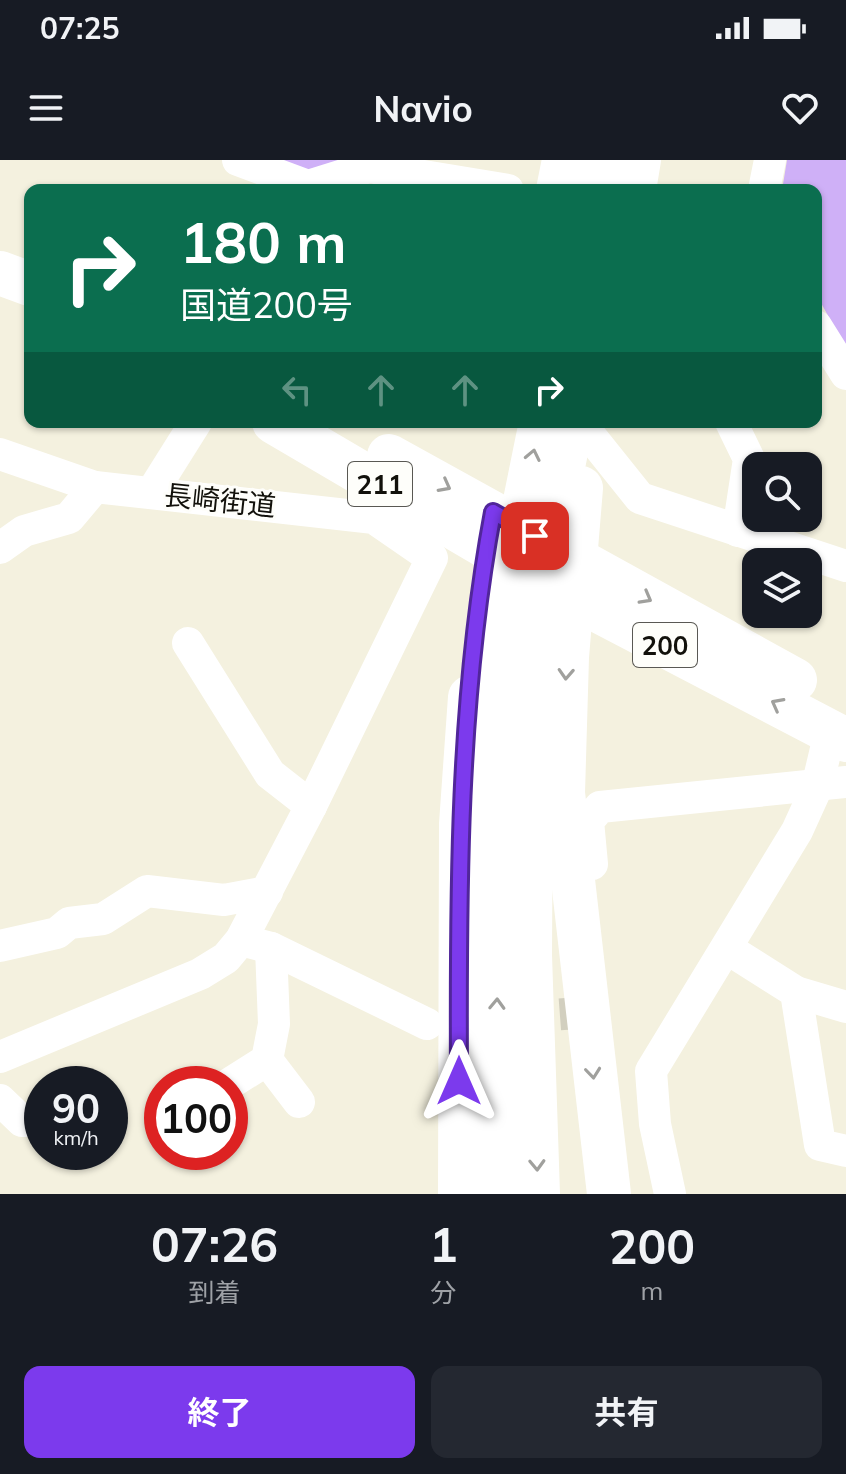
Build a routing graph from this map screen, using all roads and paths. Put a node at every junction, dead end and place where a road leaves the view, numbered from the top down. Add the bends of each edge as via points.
1 (238, 160) edge
2 (564, 160) edge
3 (596, 160) edge
4 (622, 160) edge
5 (639, 160) edge
6 (770, 160) edge
7 (369, 164) edge
8 (298, 184) edge
9 (318, 184) edge
10 (476, 184) edge
11 (559, 184) edge
12 (592, 184) edge
13 (618, 184) edge
14 (635, 184) edge
15 (765, 184) edge
16 (0, 273) edge
17 (24, 282) edge
18 (0, 294) edge
19 (24, 304) edge
20 (822, 336) edge
21 (846, 374) edge
22 (192, 428) edge
23 (286, 428) edge
24 (336, 428) edge
25 (510, 428) edge
26 (540, 428) edge
27 (579, 428) edge
28 (580, 428) edge
29 (583, 428) edge
30 (734, 428) edge
31 (0, 454) edge
32 (95, 487) junction
33 (152, 492) junction
34 (490, 529) junction
35 (738, 531) junction
36 (0, 548) edge
37 (845, 560) edge
38 (575, 578) junction
39 (188, 643) dead end
40 (841, 726) edge
41 (517, 738) junction
42 (832, 784) edge
43 (311, 806) junction
44 (267, 892) junction
45 (256, 944) junction
46 (0, 946) edge
47 (728, 949) junction
48 (796, 992) junction
49 (846, 1007) edge
50 (605, 1011) dead end
51 (427, 1024) dead end
52 (0, 1057) edge
53 (267, 1060) junction
54 (248, 1072) edge
55 (0, 1100) edge
56 (299, 1102) dead end
57 (24, 1121) edge
58 (846, 1151) edge
59 (460, 1194) edge
60 (502, 1194) edge
61 (538, 1194) edge
62 (580, 1194) edge
63 (609, 1194) edge
64 (670, 1194) edge

1 - 8 street
2 - 11 highway
3 - 12 highway
4 - 13 highway
5 - 14 highway
6 - 15 street
7 - 9 street
7 - 10 street
16 - 17 highway
18 - 19 highway
20 - 21 street
22 - 33 street
23 - 34 highway, 211
24 -> 34 highway, 211
25 - 34 highway
41 -> 26 highway via 497,639
27 - 41 highway via 537,596
28 - 38 highway
29 - 35 street via 640,498
30 - 35 street via 749,459
31 - 32 street, 長崎街道
32 - 33 street, 長崎街道
32 - 36 street via 69,518 24,531
33 - 43 street, 長崎街道 via 374,518 432,558
34 - 38 highway, 200
34 - 59 highway via 475,619 461,824
35 - 37 street
38 - 40 highway, 200
38 -> 63 highway via 564,699 563,793
39 - 43 street via 270,774
40 - 42 street
60 -> 41 highway via 495,1053 502,888
41 -> 61 highway
41 - 62 highway
42 - 47 street via 797,831
42 - 50 street via 600,807 588,821
43 - 44 street
44 - 45 street
44 - 46 street via 224,900 147,891 103,919 69,923 57,933
45 - 51 street
45 - 52 street via 200,974
45 - 53 street via 274,1024
47 - 48 street
47 - 64 street via 651,1071 655,1124
48 - 49 street
48 - 58 street via 820,1145
53 - 54 street
53 - 56 street
55 - 57 street

